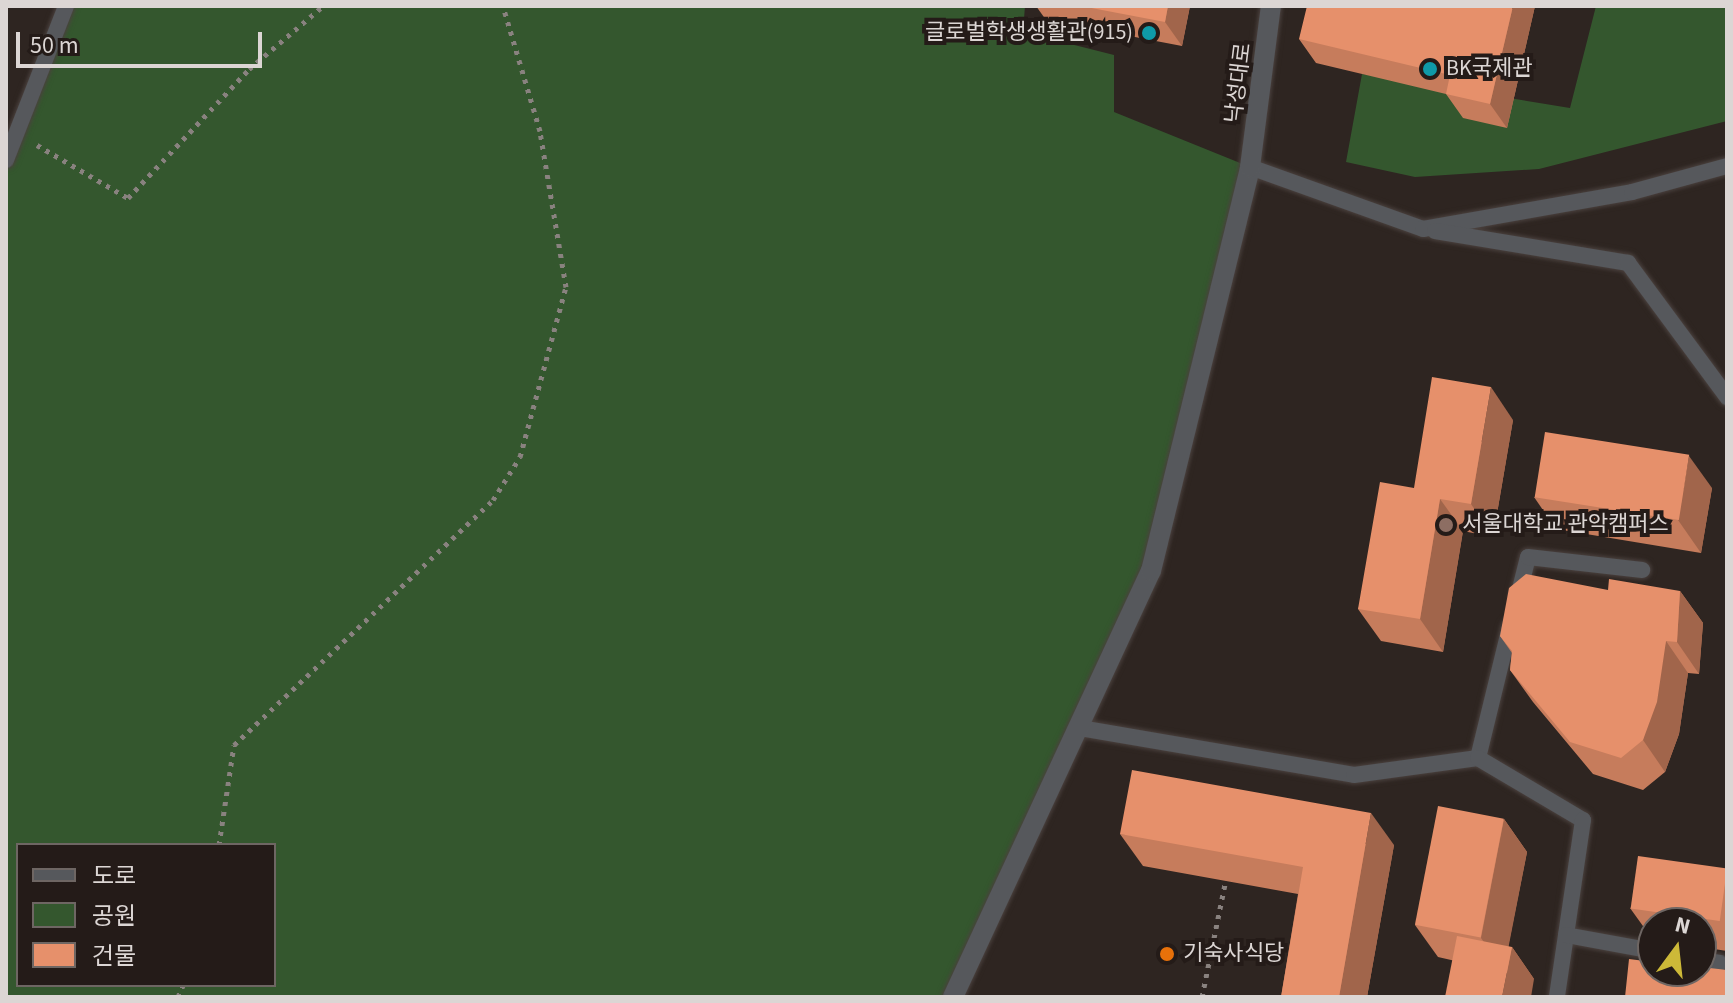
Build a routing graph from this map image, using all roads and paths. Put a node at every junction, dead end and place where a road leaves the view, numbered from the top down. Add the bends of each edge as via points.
1 (66, 6) edge
2 (323, 6) edge
3 (503, 6) edge
4 (1271, 6) edge
5 (19, 135) junction
6 (6, 160) edge
7 (1727, 166) edge
8 (1250, 167) junction
9 (1423, 229) junction
10 (1727, 397) edge
11 (1642, 570) dead end
12 (1080, 728) junction
13 (1478, 758) junction
14 (219, 843) edge
15 (1226, 879) edge
16 (1566, 935) junction
17 (1637, 948) edge
18 (1717, 963) edge
19 (1720, 963) dead end
20 (953, 997) edge
21 (1202, 997) edge
22 (1557, 997) edge

1 - 5 lane
2 - 5 path via 249,69 128,198
3 - 14 path via 540,131 566,287 520,457 493,500 234,745
4 - 8 lane, 낙성대로
5 - 6 lane
7 - 9 lane via 1632,192
8 - 9 lane
8 - 12 lane, 낙성대로 via 1151,571
9 - 10 lane via 1628,263
11 - 13 lane via 1528,557
12 - 13 lane via 1354,775
12 - 20 lane, 낙성대로
13 - 16 lane via 1583,820
15 - 21 path
16 - 17 lane
16 - 22 lane
18 - 19 lane

